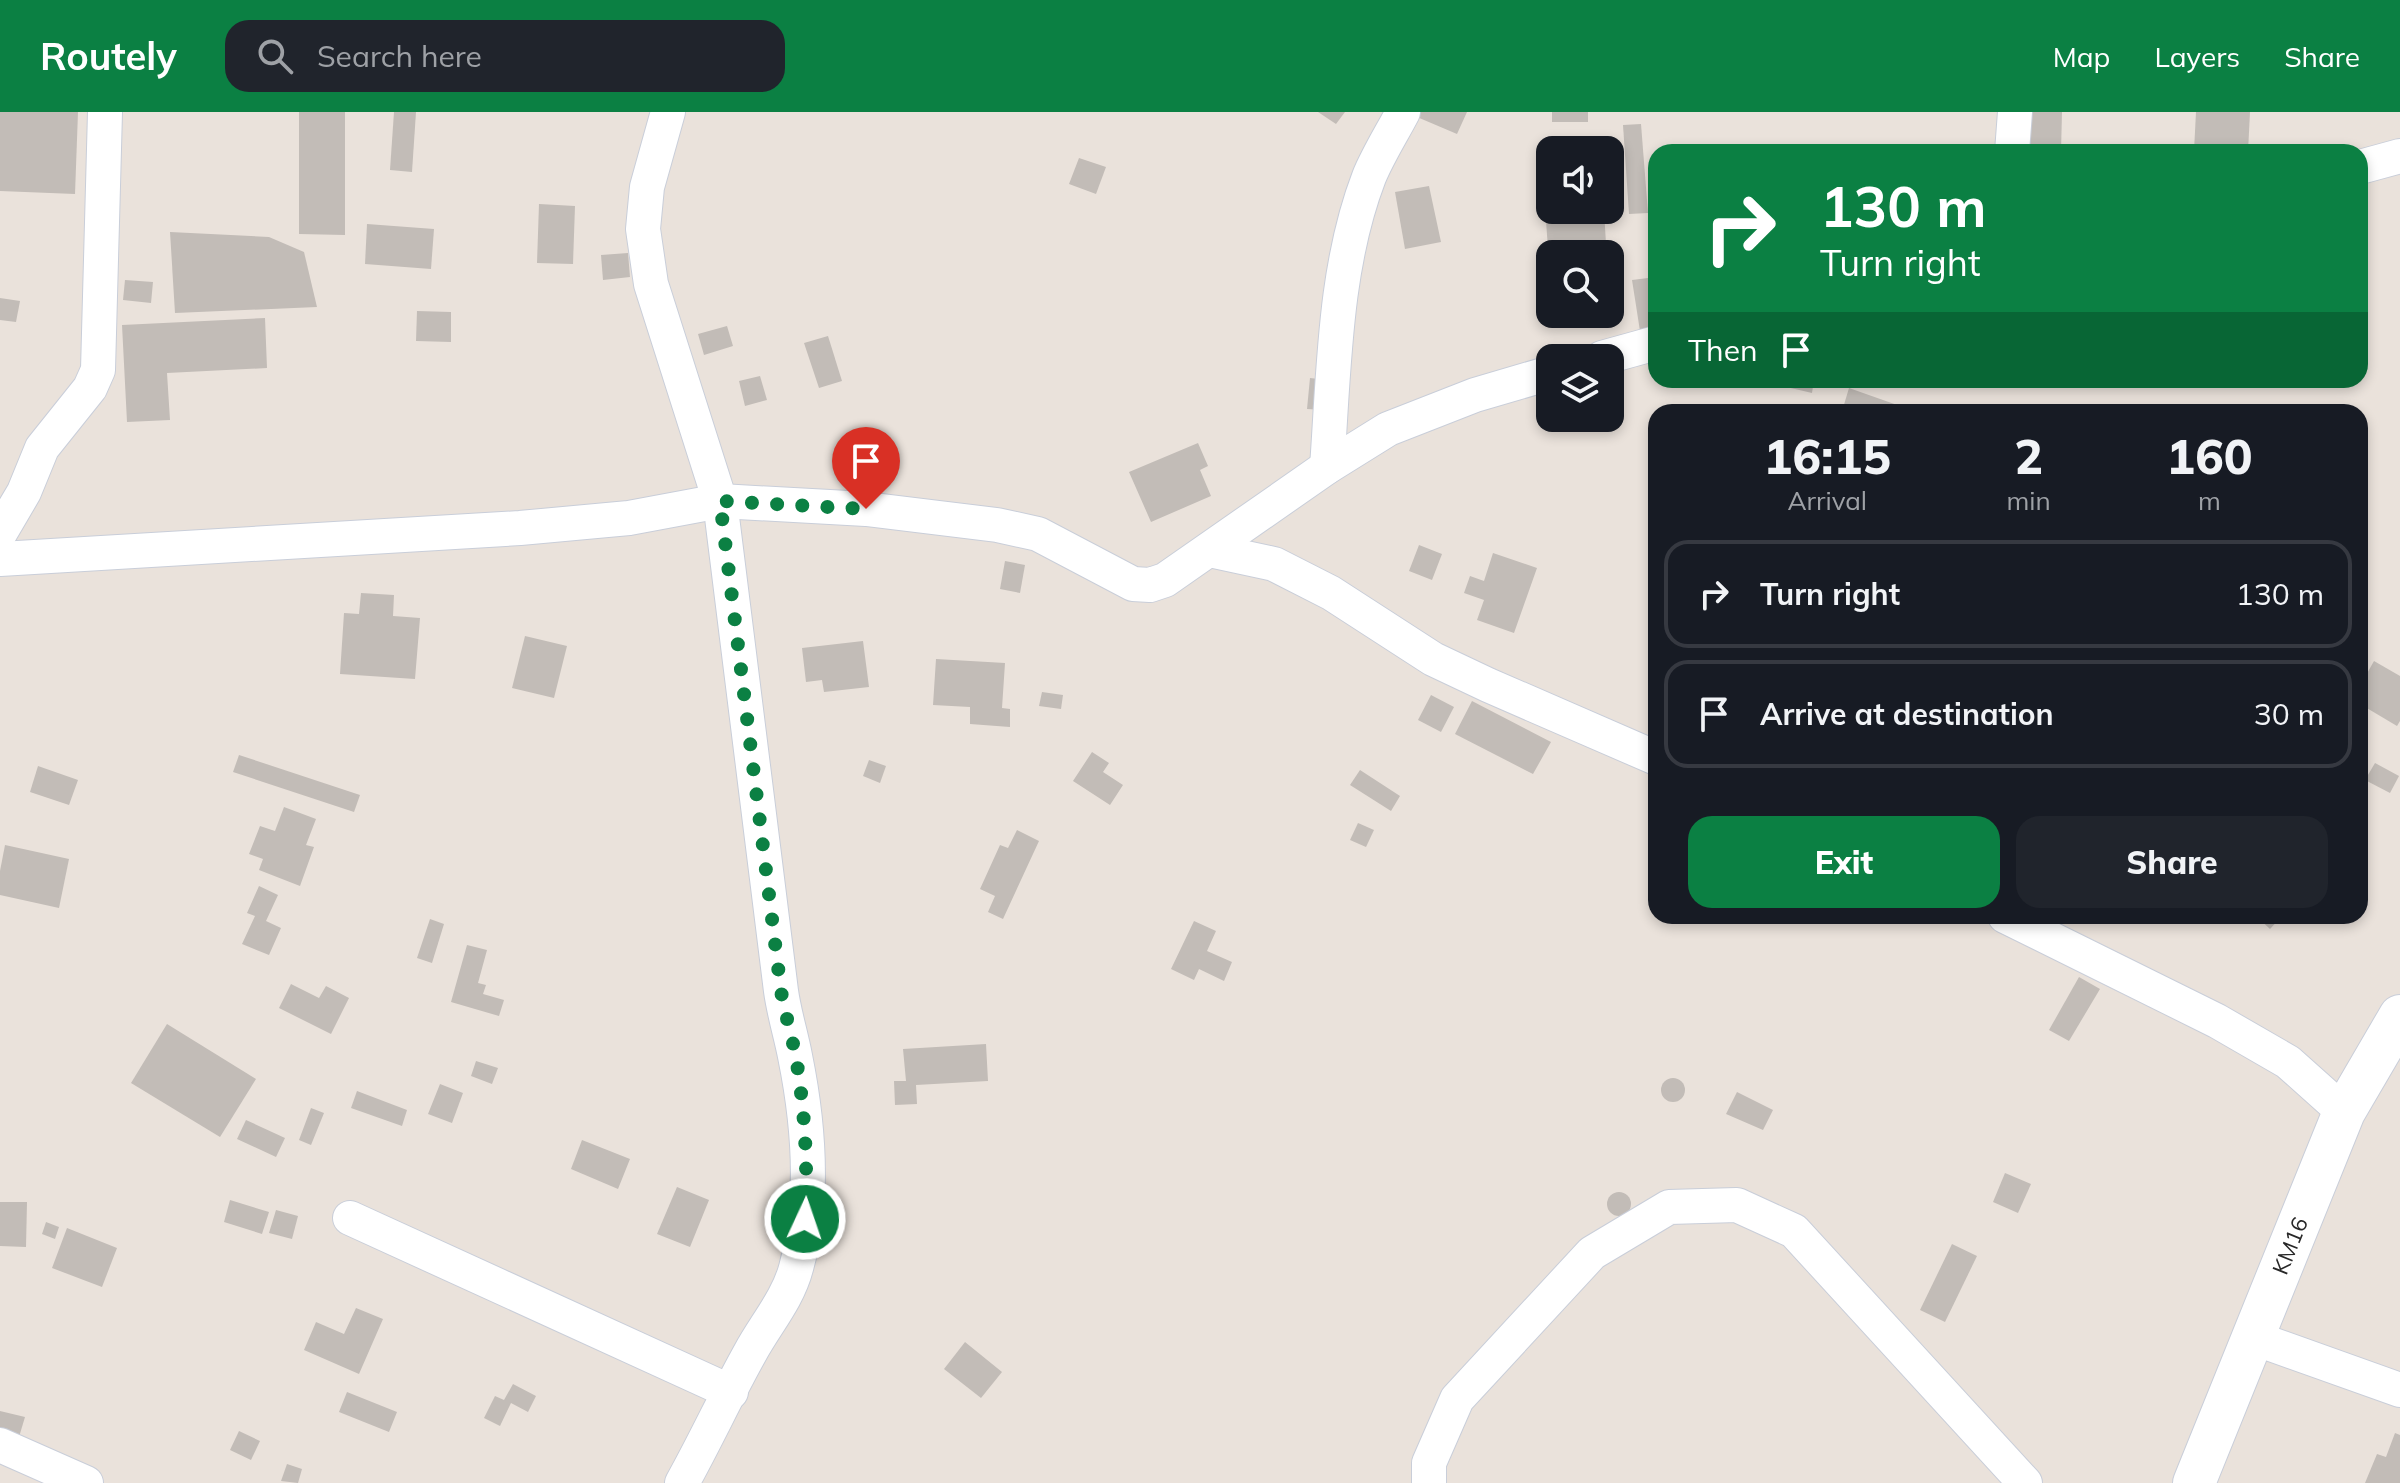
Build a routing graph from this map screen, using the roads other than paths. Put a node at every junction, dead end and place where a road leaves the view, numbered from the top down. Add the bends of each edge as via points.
1 (105, 112) edge
2 (668, 112) edge
3 (1403, 112) edge
4 (2015, 112) edge
5 (2013, 144) edge
6 (2400, 156) edge
7 (2368, 165) edge
8 (1648, 345) edge
9 (1624, 352) edge
10 (1536, 377) edge
11 (1327, 467) junction
12 (24, 492) junction
13 (720, 501) junction
14 (1267, 509) junction
15 (0, 533) edge
16 (1209, 550) junction
17 (42, 555) junction
18 (0, 559) edge
19 (1274, 564) junction
20 (1648, 755) edge
21 (2021, 924) edge
22 (2400, 1016) edge
23 (2344, 1112) junction
24 (350, 1218) dead end
25 (2254, 1338) junction
26 (2400, 1390) edge
27 (731, 1392) junction
28 (0, 1445) edge
29 (86, 1483) edge
30 (682, 1483) edge
31 (1429, 1483) edge
32 (2025, 1483) edge
33 (2194, 1483) edge

1 - 12 street via 98,370 42,448
2 - 13 street via 647,187 643,229 651,284
3 - 11 street via 1369,177 1350,245 1338,321
4 - 5 street
6 - 7 street
8 - 9 street
10 - 11 street via 1388,429
11 - 14 street
12 - 15 street
12 - 17 street
13 - 16 street via 866,509 997,525 1038,534 1133,584 1165,580
13 - 17 street via 629,518 520,528
13 - 27 street via 808,1165 796,1269
14 - 16 street
14 - 19 street
16 - 19 street
17 - 18 street
19 - 20 street via 1331,593 1433,659
21 - 23 street via 2288,1062
22 - 23 street, KM16
23 - 25 street, KM16
24 - 27 street
25 - 26 street
25 - 33 street, KM16
27 - 30 street
28 - 29 street
31 - 32 street via 1429,1463 1457,1399 1592,1253 1669,1207 1737,1205 1794,1231

